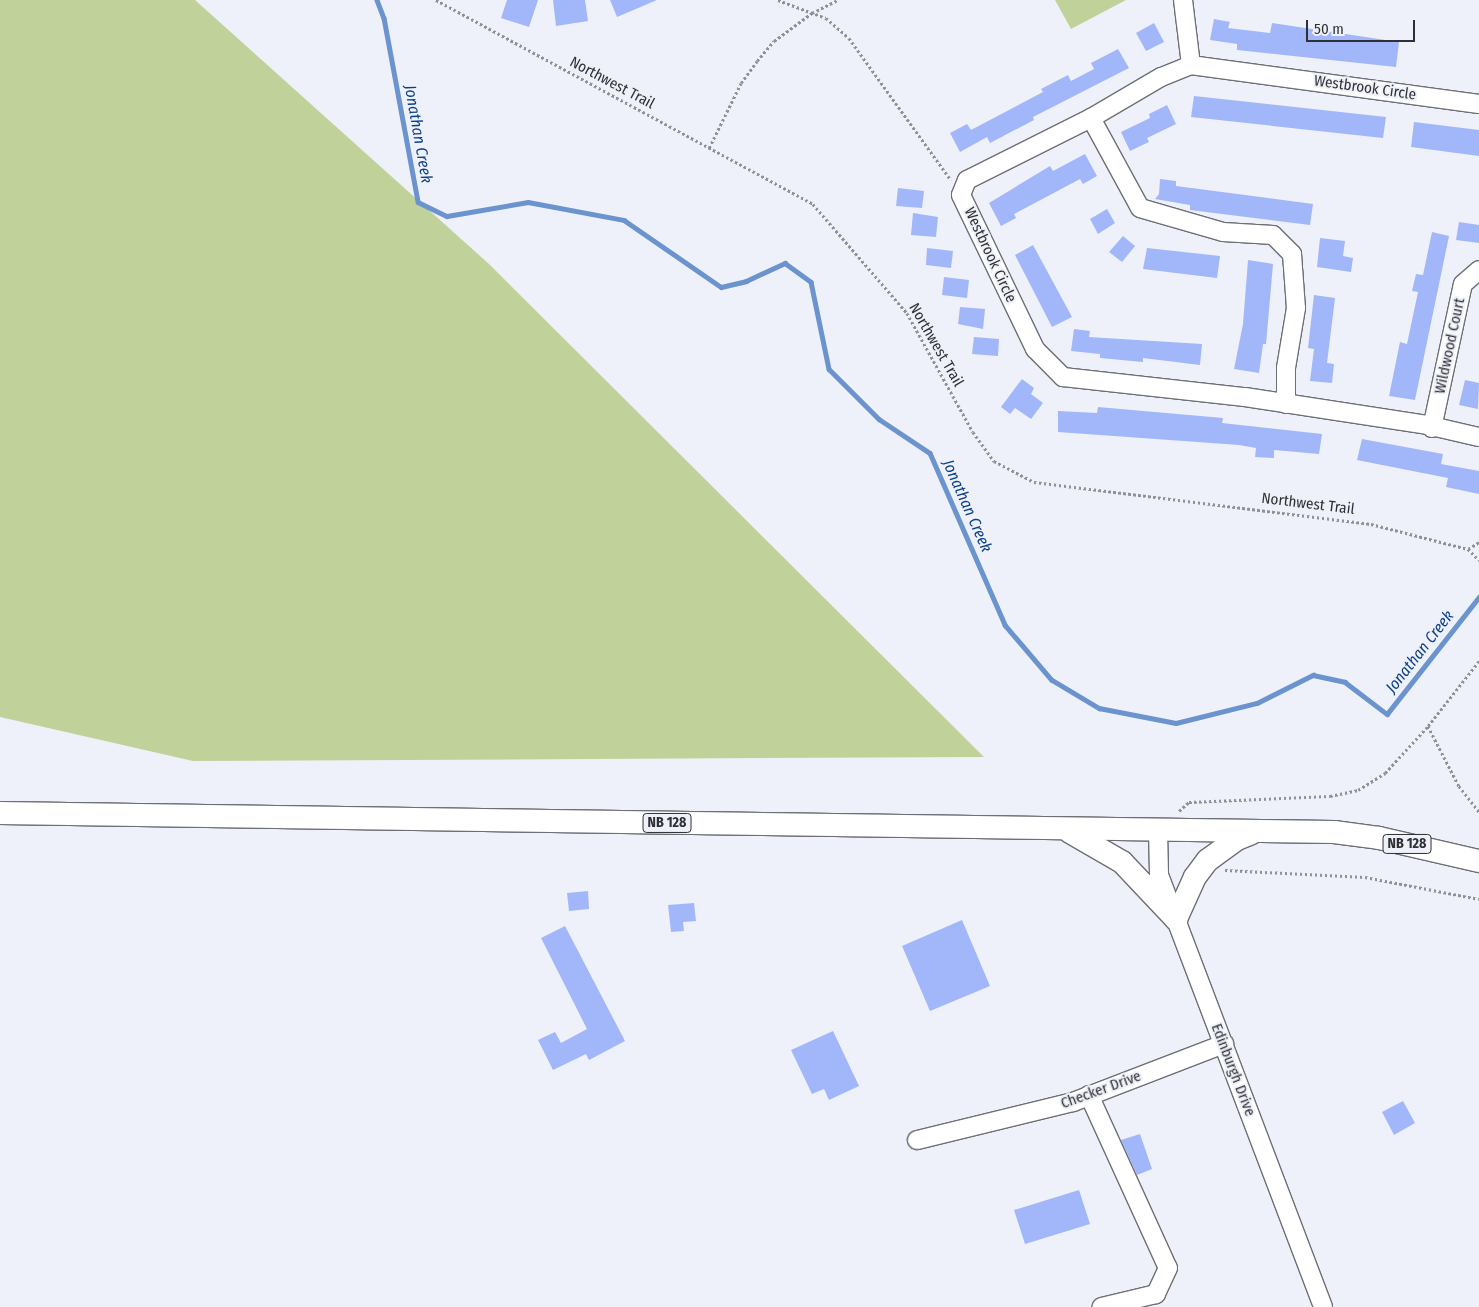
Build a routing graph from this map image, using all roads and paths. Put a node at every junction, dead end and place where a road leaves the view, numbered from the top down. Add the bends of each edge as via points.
1 (436, 0) edge
2 (778, 0) edge
3 (838, 0) edge
4 (1183, 0) edge
5 (812, 13) junction
6 (1191, 65) junction
7 (1479, 104) edge
8 (1091, 118) junction
9 (709, 148) junction
10 (961, 195) junction
11 (1479, 270) edge
12 (1286, 404) junction
13 (1432, 428) junction
14 (1479, 437) edge
15 (1479, 542) edge
16 (1468, 549) junction
17 (1479, 560) edge
18 (1479, 661) edge
19 (1428, 726) junction
20 (1189, 802) dead end
21 (1479, 812) edge
22 (0, 813) edge
23 (1065, 829) junction
24 (1158, 830) junction
25 (1258, 831) junction
26 (1208, 860) junction
27 (1479, 861) edge
28 (1479, 899) edge
29 (1176, 919) junction
30 (1224, 1044) junction
31 (1089, 1095) junction
32 (917, 1140) dead end
33 (1102, 1307) edge
34 (1323, 1307) edge

1 - 9 path, Northwest Trail
2 - 5 path
3 - 5 path
4 - 6 street
5 - 9 path via 774,41 757,61 742,82
5 - 10 path via 826,18 850,38
6 - 7 street, Westbrook Circle
6 - 8 street, Westbrook Circle via 1161,77
8 - 10 street, Westbrook Circle via 967,180
8 - 12 street via 1140,208 1223,232 1273,235 1292,254 1296,308 1286,368
9 - 16 path, Northwest Trail via 813,204 907,313 973,432 994,461 1034,482 1370,524
10 - 12 street, Westbrook Circle via 1035,350 1063,377
11 - 13 street, Wildwood Court via 1463,284
12 - 13 street, Westbrook Circle
13 - 14 street, Westbrook Circle
15 - 16 path
16 - 17 path
18 - 19 path
19 - 20 path via 1385,773 1358,790 1330,796
19 - 21 path via 1459,786
22 - 23 main road, NB 128
23 - 24 main road, NB 128
23 - 29 main road via 1122,862
24 - 25 main road, NB 128
24 - 29 street, Edinburgh Drive via 1159,874
25 - 26 main road via 1237,839
25 - 27 main road, NB 128 via 1334,832 1379,838
26 - 28 path via 1218,869 1366,877
26 - 29 main road via 1195,877
29 - 30 street, Edinburgh Drive
30 - 31 street, Checker Drive
30 - 34 street, Edinburgh Drive
31 - 32 street, Checker Drive via 1073,1102
31 - 33 street via 1168,1268 1156,1294

